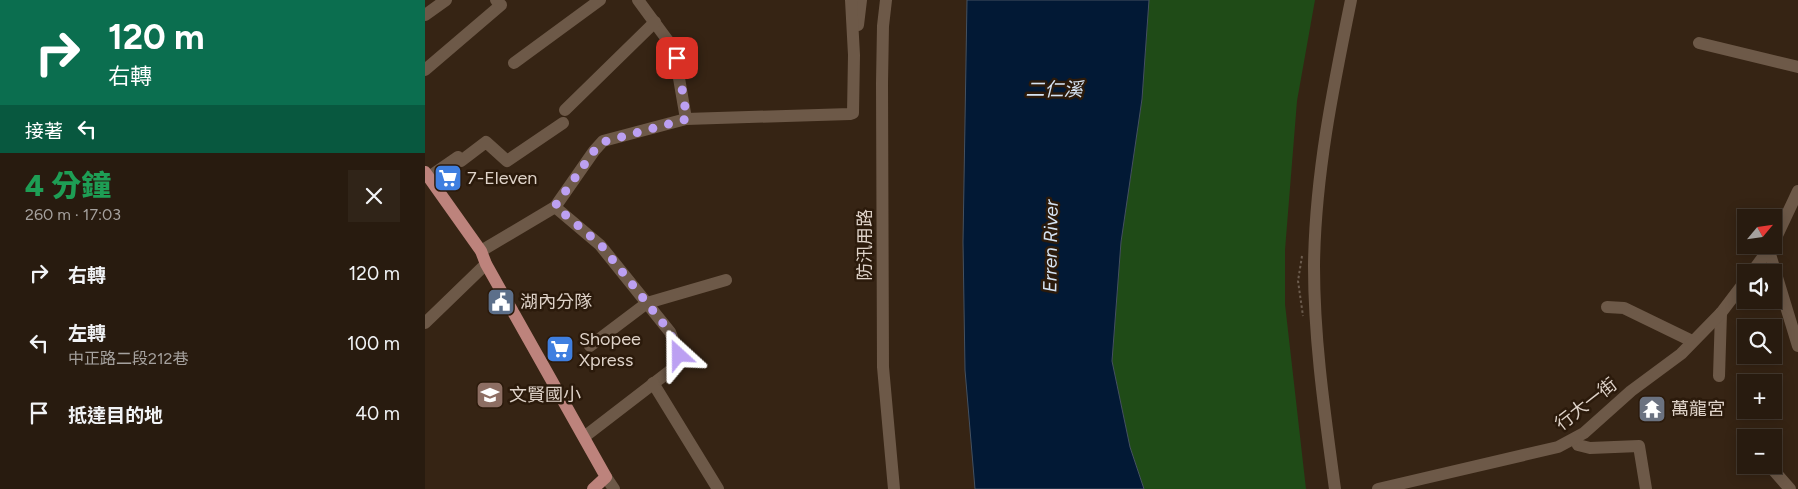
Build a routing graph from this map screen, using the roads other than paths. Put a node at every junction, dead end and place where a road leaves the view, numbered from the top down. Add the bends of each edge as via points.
1 (446, 0) edge
2 (496, 0) edge
3 (600, 0) edge
4 (638, 0) edge
5 (851, 0) edge
6 (861, 0) edge
7 (886, 0) edge
8 (1351, 0) edge
9 (425, 15) edge
10 (655, 22) junction
11 (1699, 43) dead end
12 (854, 55) junction
13 (514, 63) dead end
14 (1798, 67) edge
15 (425, 70) edge
16 (687, 119) junction
17 (426, 174) edge
18 (1798, 191) edge
19 (555, 206) junction
20 (1795, 208) edge
21 (1783, 228) edge
22 (481, 251) junction
23 (1766, 254) edge
24 (1774, 254) edge
25 (486, 264) junction
26 (1758, 264) edge
27 (726, 280) dead end
28 (1737, 292) edge
29 (647, 303) junction
30 (1607, 307) dead end
31 (1721, 313) junction
32 (426, 319) edge
33 (1692, 341) junction
34 (590, 346) dead end
35 (1798, 346) edge
36 (1719, 376) dead end
37 (653, 383) junction
38 (584, 437) junction
39 (1575, 439) junction
40 (1777, 474) edge
41 (606, 476) junction
42 (593, 489) edge
43 (614, 489) edge
44 (718, 489) edge
45 (894, 489) edge
46 (1335, 489) edge
47 (1378, 489) edge
48 (1646, 489) edge
49 (1790, 489) edge

1 - 9 street
2 - 15 street via 501,5
3 - 13 street
4 - 10 street
5 - 12 street
6 - 12 street
7 - 45 street, 防汛用路 via 881,83 883,367
8 - 46 street via 1327,122 1319,181 1314,266 1319,368
10 - 16 street via 677,58
10 - 17 street via 564,117 507,162 486,142 461,161 458,157
11 - 14 street
12 - 16 street via 855,108 849,114
16 - 19 street via 603,142
17 - 22 main road
18 - 20 street
19 - 22 street
19 - 29 street via 601,245
20 - 21 street
22 - 25 main road
23 - 26 street
24 - 35 street
25 - 32 street
25 - 38 main road
27 - 29 street
28 - 31 street, 行大一街
29 - 34 street
29 - 37 street via 670,332 679,355 675,367
30 - 33 street via 1624,308
31 - 33 street, 行大一街
31 - 36 street
33 - 39 street, 行大一街 via 1681,354
37 - 38 street
37 - 44 street
38 - 41 main road
39 - 47 street, 行大一街 via 1558,447
39 - 48 street via 1578,445 1590,448 1639,446
40 - 49 street
41 - 42 main road
41 - 43 street

